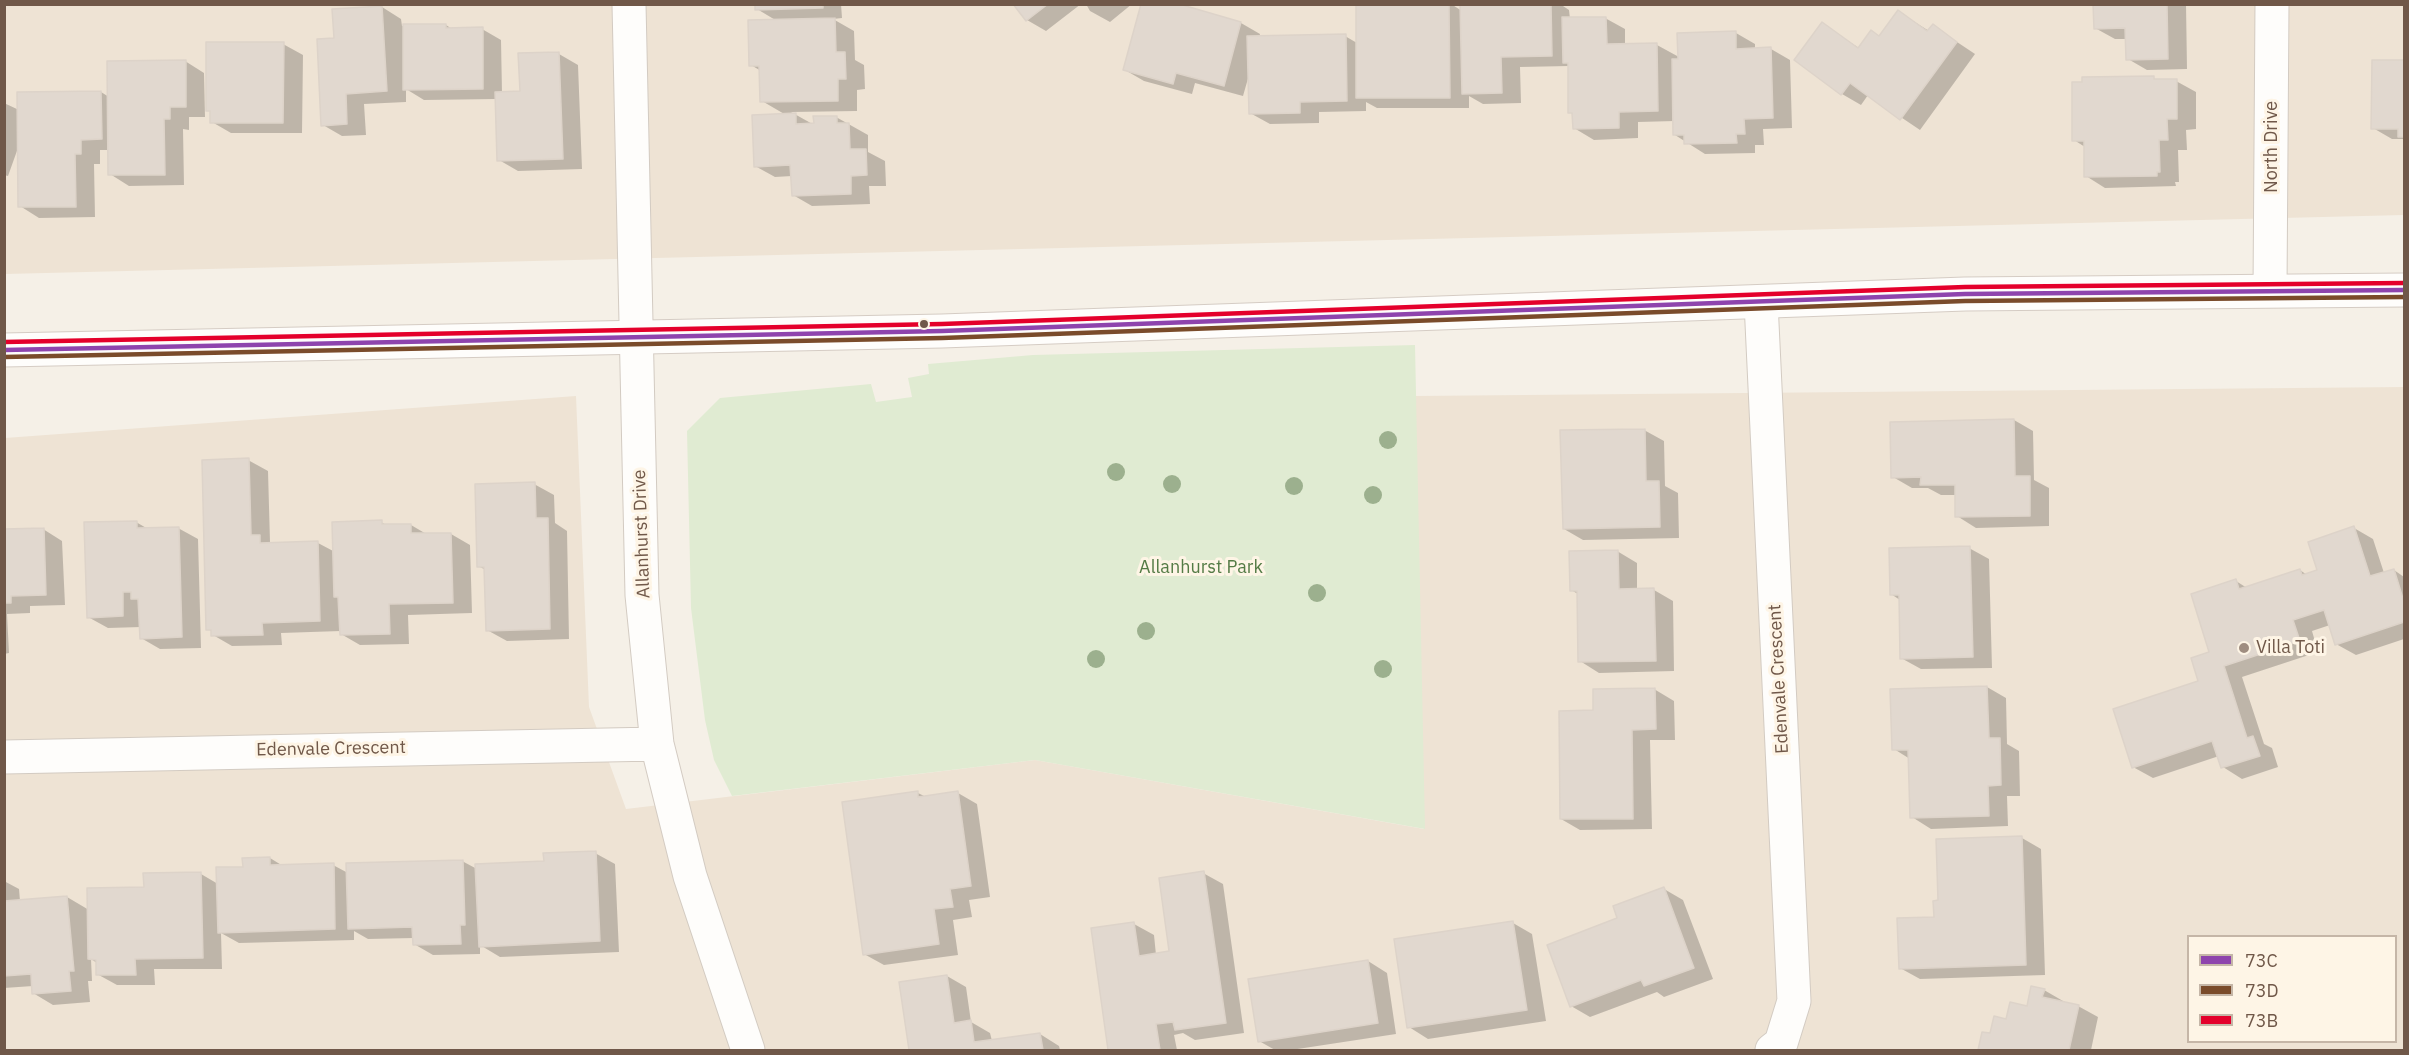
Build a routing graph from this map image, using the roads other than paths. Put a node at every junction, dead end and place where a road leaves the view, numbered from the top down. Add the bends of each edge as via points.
1 (628, 4) edge
2 (2272, 4) edge
3 (2270, 290) junction
4 (2404, 290) edge
5 (1761, 302) junction
6 (636, 337) junction
7 (4, 350) edge
8 (657, 744) junction
9 (4, 757) edge
10 (748, 1050) edge
11 (1772, 1050) edge

1 - 6 street, Allanhurst Drive
2 - 3 street, North Drive
3 - 4 street
3 - 5 street via 1965,294
5 - 6 street via 942,331
5 - 11 street, Edenvale Crescent via 1794,1001 1780,1042
6 - 7 street
6 - 8 street, Allanhurst Drive via 642,594
8 - 9 street, Edenvale Crescent
8 - 10 street, Allanhurst Drive via 690,876

